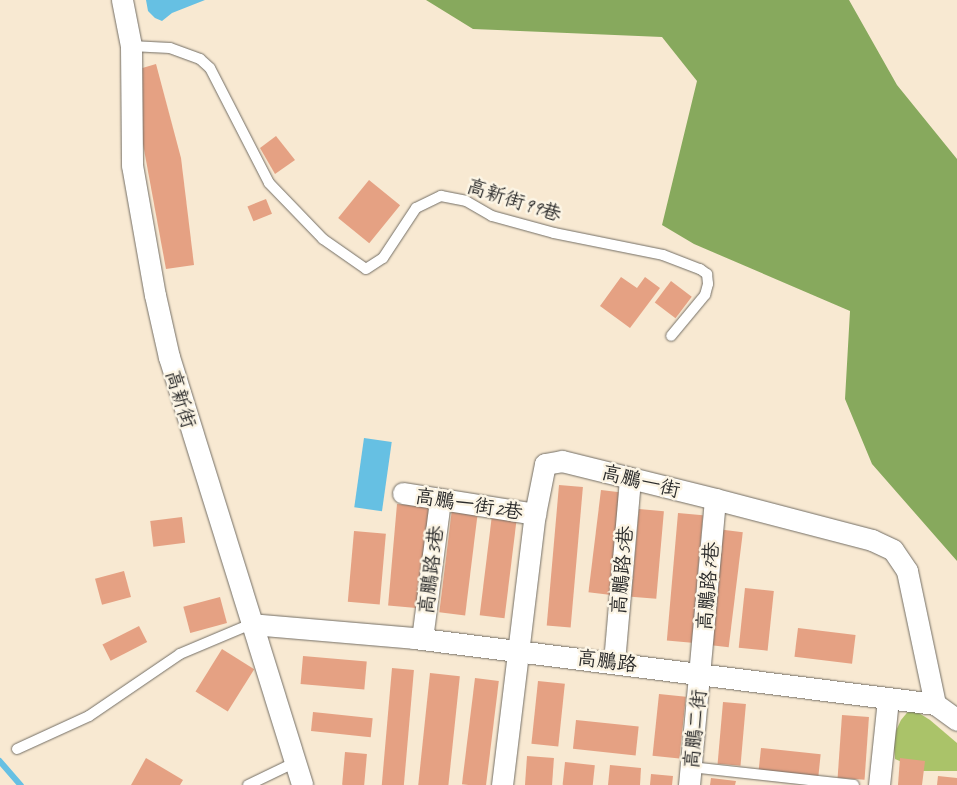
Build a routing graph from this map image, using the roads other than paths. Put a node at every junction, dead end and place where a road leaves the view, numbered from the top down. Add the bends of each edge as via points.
1 (122, 0) edge
2 (131, 46) junction
3 (671, 336) dead end
4 (630, 479) junction
5 (403, 493) dead end
6 (715, 498) junction
7 (440, 500) junction
8 (535, 514) junction
9 (251, 624) junction
10 (422, 639) junction
11 (519, 651) junction
12 (614, 662) junction
13 (701, 673) junction
14 (888, 698) junction
15 (935, 704) junction
16 (957, 720) edge
17 (16, 749) dead end
18 (294, 763) junction
19 (690, 776) edge
20 (248, 785) edge
21 (302, 785) edge
22 (502, 785) edge
23 (854, 785) edge
24 (879, 785) edge

1 - 2 street, 高新街
2 - 3 lane, 高新街99巷 via 170,48 200,60 210,68 269,184 323,239 366,269 383,258 416,208 441,196 466,202 500,218 554,233 663,255 700,269 707,274 705,295
2 - 9 street, 高新街 via 132,165 155,295 168,357
4 - 6 street, 高鵬一街
4 - 8 street, 高鵬一街 via 562,461 545,464
4 - 12 street, 高鵬路5巷
5 - 7 street, 高鵬一街2巷
6 - 13 street, 高鵬路7巷
6 - 15 street, 高鵬一街 via 872,540 892,550 907,571
7 - 8 street, 高鵬一街2巷
7 - 10 street, 高鵬路3巷
8 - 11 street, 高鵬一街
9 - 10 street, 高鵬路
9 - 17 lane via 180,654 89,716
9 - 18 street, 高新街
10 - 11 street, 高鵬路
11 - 12 street, 高鵬路
11 - 22 street, 高鵬一街
12 - 13 street, 高鵬路
13 - 14 street, 高鵬路
13 - 19 street, 高鵬二街
14 - 15 street, 高鵬路
14 - 24 street
15 - 16 street, 高鵬路
18 - 20 lane
18 - 21 street, 高新街
19 - 23 lane

